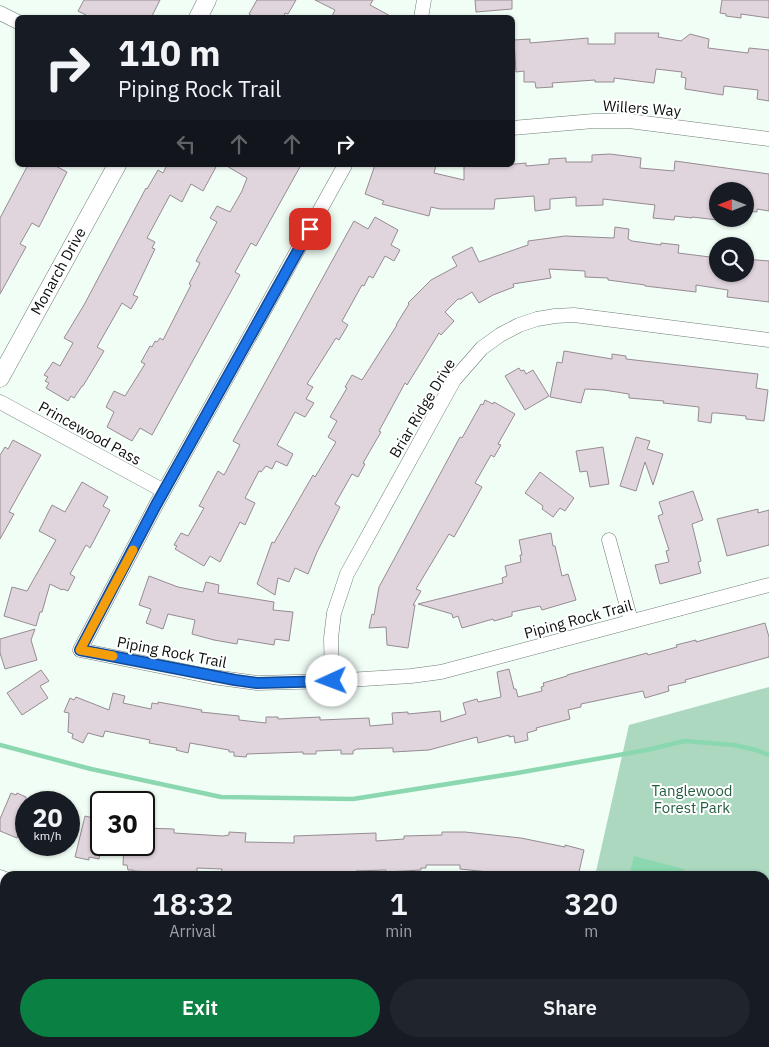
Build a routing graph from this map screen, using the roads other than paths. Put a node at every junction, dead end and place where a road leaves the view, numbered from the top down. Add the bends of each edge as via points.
1 (208, 0) edge
2 (424, 0) edge
3 (0, 13) edge
4 (200, 15) edge
5 (422, 15) edge
6 (15, 20) edge
7 (515, 128) edge
8 (769, 139) edge
9 (116, 167) edge
10 (344, 167) edge
11 (769, 340) edge
12 (0, 378) edge
13 (0, 402) edge
14 (164, 491) junction
15 (609, 540) dead end
16 (769, 584) edge
17 (631, 621) junction
18 (332, 681) junction

1 - 4 street
2 - 5 street
3 - 6 street
7 - 8 street, Willers Way via 612,120
9 - 12 street, Monarch Drive
10 - 14 street, Piping Rock Trail
11 - 18 street, Briar Ridge Drive via 574,315 537,319 519,325 482,348 454,380 347,574 334,614
13 - 14 street, Princewood Pass
14 - 18 street, Piping Rock Trail via 80,650 257,683
15 - 17 street
16 - 17 street, Piping Rock Trail
17 - 18 street, Piping Rock Trail via 441,672

